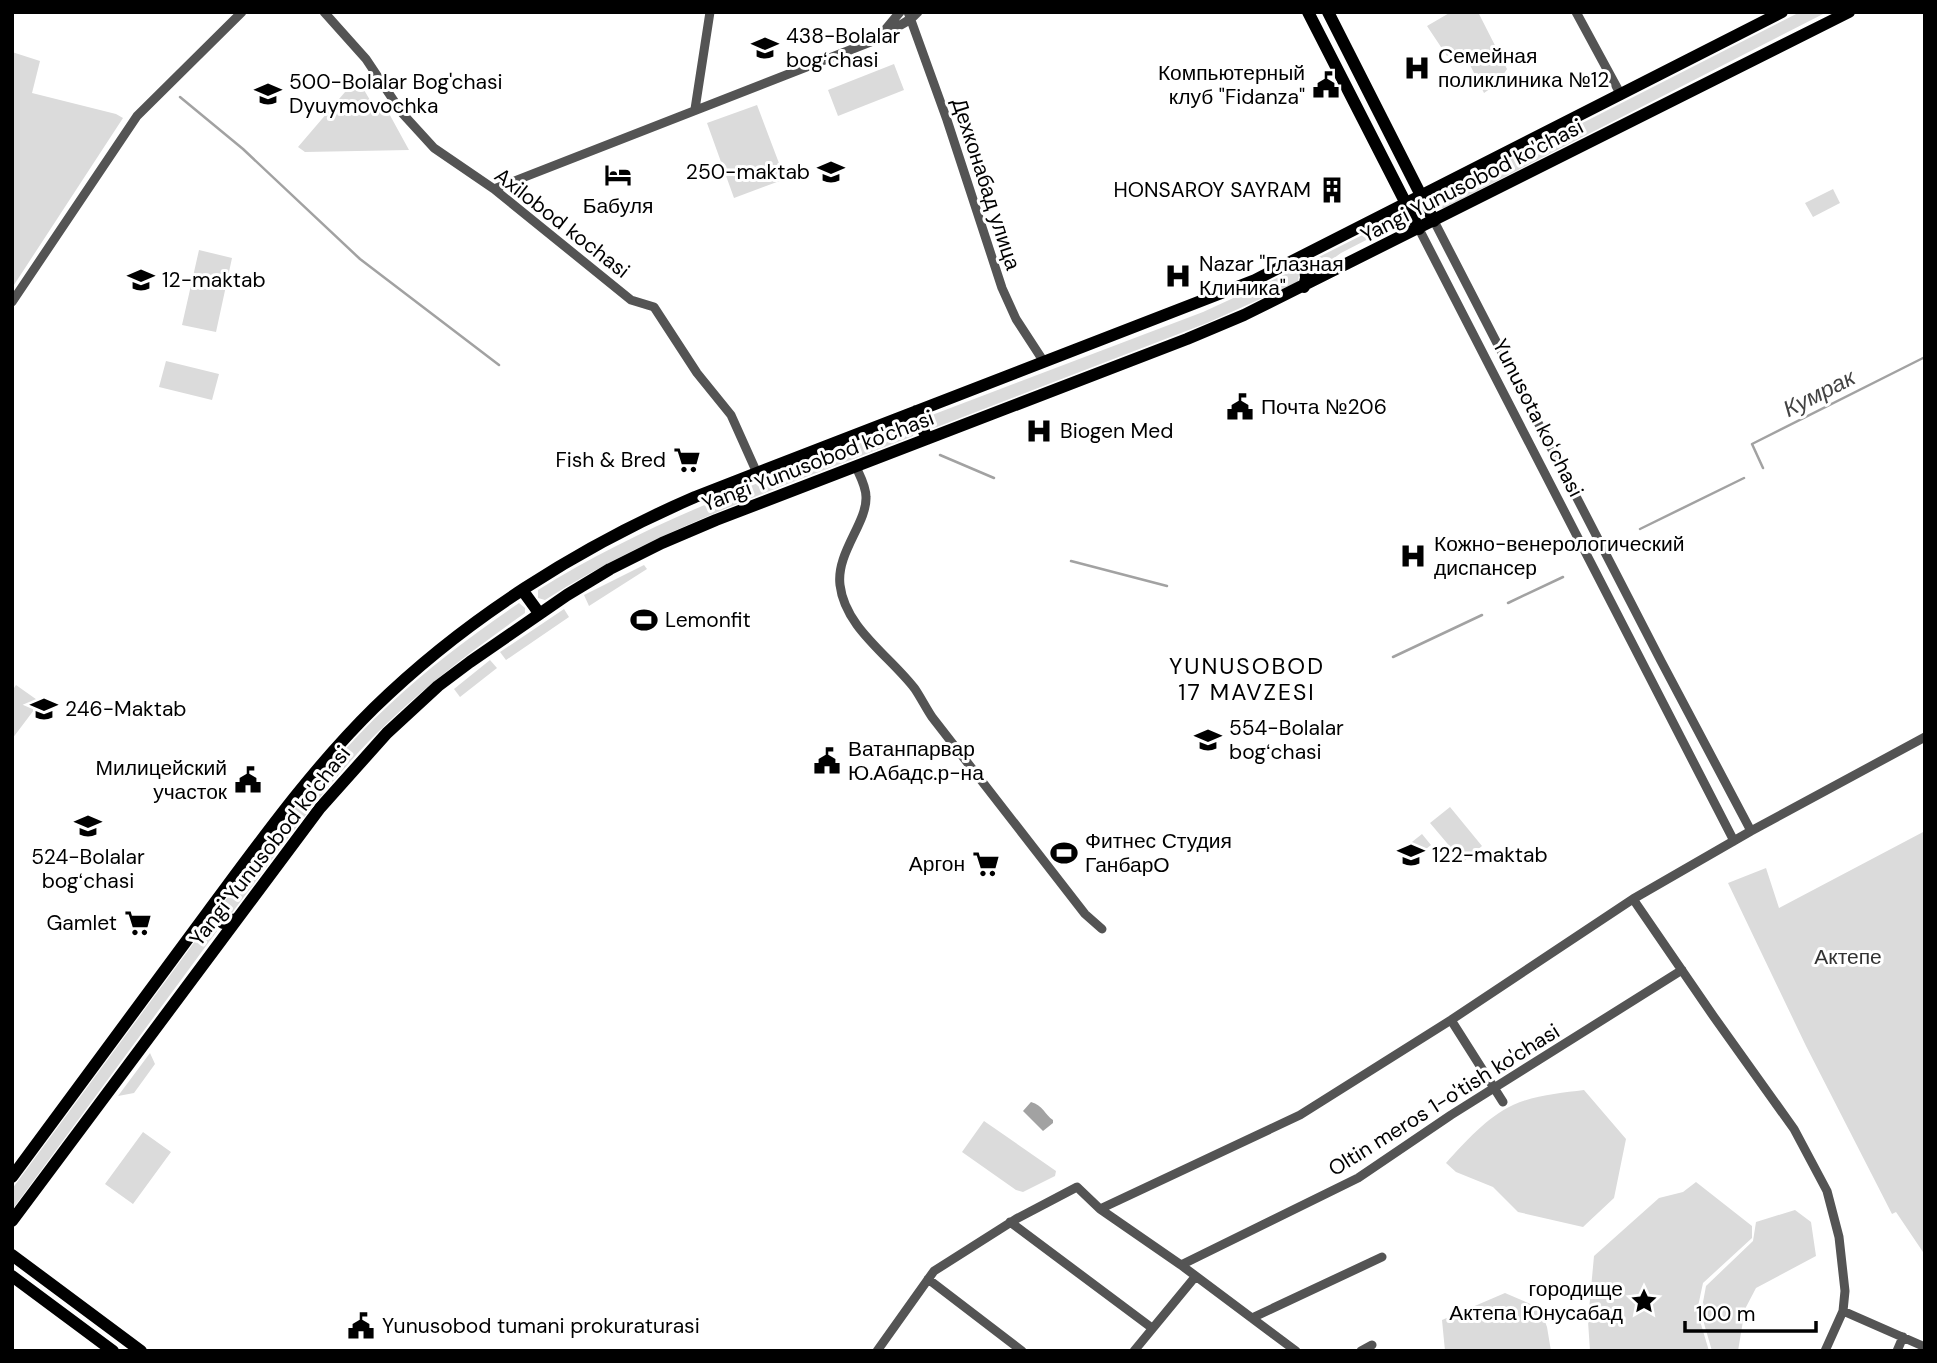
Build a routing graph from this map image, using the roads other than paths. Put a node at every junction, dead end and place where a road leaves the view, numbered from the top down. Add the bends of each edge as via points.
1 (242, 12) edge
2 (324, 12) edge
3 (710, 12) edge
4 (900, 12) edge
5 (1308, 12) edge
6 (1328, 12) edge
7 (1576, 12) edge
8 (1782, 12) edge
9 (1843, 13) edge
10 (913, 15) edge
11 (885, 31) junction
12 (1621, 95) junction
13 (695, 109) junction
14 (494, 189) junction
15 (1422, 196) junction
16 (1406, 204) junction
17 (1434, 221) junction
18 (1419, 229) junction
19 (1292, 262) junction
20 (1304, 287) junction
21 (12, 302) edge
22 (1044, 362) junction
23 (916, 411) junction
24 (927, 439) junction
25 (856, 467) junction
26 (757, 473) junction
27 (523, 591) junction
28 (539, 613) junction
29 (1925, 737) edge
30 (1751, 831) junction
31 (1734, 841) junction
32 (1633, 899) junction
33 (213, 905) junction
34 (236, 919) junction
35 (1102, 929) dead end
36 (1682, 970) junction
37 (1451, 1020) junction
38 (1496, 1088) junction
39 (1503, 1102) dead end
40 (12, 1177) edge
41 (1100, 1209) junction
42 (12, 1222) edge
43 (1010, 1222) junction
44 (12, 1255) edge
45 (1382, 1257) dead end
46 (1181, 1265) junction
47 (12, 1276) edge
48 (1195, 1277) junction
49 (928, 1279) junction
50 (1843, 1311) junction
51 (1252, 1318) junction
52 (1152, 1328) junction
53 (1903, 1337) junction
54 (1372, 1345) dead end
55 (1925, 1347) edge
56 (113, 1351) edge
57 (141, 1351) edge
58 (877, 1351) edge
59 (1022, 1351) edge
60 (1135, 1351) edge
61 (1296, 1351) edge
62 (1361, 1351) edge
63 (1825, 1351) edge
64 (1897, 1351) edge

1 - 21 street via 137,116
2 - 14 street, Axilobod kochasi via 434,148
3 - 13 street
4 - 11 street
5 - 16 main road, Yunusota koʻchasi
6 - 15 main road, Yunusota koʻchasi
7 - 12 street
8 - 12 main road, Yangi Yunusobod ko'chasi
9 - 17 main road, Yangi Yunusobod ko'chasi
10 - 11 street
10 - 22 street, Дехконабад улица via 1002,288
11 - 13 street via 873,41
12 - 15 main road, Yangi Yunusobod ko'chasi
13 - 14 street
14 - 26 street, Axilobod kochasi via 631,300 654,307 731,415
15 - 16 main road, Yangi Yunusobod ko'chasi
15 - 17 main road, Yunusota koʻchasi
16 - 18 main road, Yunusota koʻchasi
16 - 19 main road, Yangi Yunusobod ko'chasi
17 - 18 main road, Yangi Yunusobod ko'chasi
17 - 30 street, Yunusota koʻchasi
18 - 20 main road, Yangi Yunusobod ko'chasi
18 - 31 street, Yunusota koʻchasi
19 - 20 main road via 1305,267
19 - 22 main road, Yangi Yunusobod ko'chasi
20 - 24 main road, Yangi Yunusobod ko'chasi via 1187,340
22 - 23 main road, Yangi Yunusobod ko'chasi
23 - 24 main road
23 - 26 main road, Yangi Yunusobod ko'chasi
24 - 25 main road, Yangi Yunusobod ko'chasi
25 - 28 main road, Yangi Yunusobod ko'chasi via 662,543
25 - 35 street via 867,500 840,574 849,614 914,689 1085,914
26 - 27 main road, Yangi Yunusobod ko'chasi via 629,528
27 - 28 main road
27 - 33 main road, Yangi Yunusobod ko'chasi via 443,648 356,726 294,797
28 - 34 main road, Yangi Yunusobod ko'chasi via 453,675 387,733 320,808
29 - 30 street
30 - 31 street
31 - 32 street
32 - 36 street
32 - 37 street
33 - 34 main road via 218,920
33 - 40 main road, Yangi Yunusobod ko'chasi
34 - 42 main road, Yangi Yunusobod ko'chasi
36 - 38 street, Oltin meros 1-o'tish ko'chasi
36 - 50 street via 1794,1129 1827,1191 1839,1237
37 - 38 street
37 - 41 street via 1300,1115
38 - 39 street
38 - 46 street, Oltin meros 1-o'tish ko'chasi via 1358,1178
41 - 43 street via 1077,1187
41 - 46 street
43 - 49 street
43 - 52 street
44 - 57 main road
45 - 51 street
46 - 48 street
47 - 56 main road
48 - 51 street
48 - 52 street
49 - 58 street
49 - 59 street
50 - 53 street
50 - 63 street
51 - 61 street
52 - 60 street
53 - 55 street
53 - 64 street
54 - 62 street

